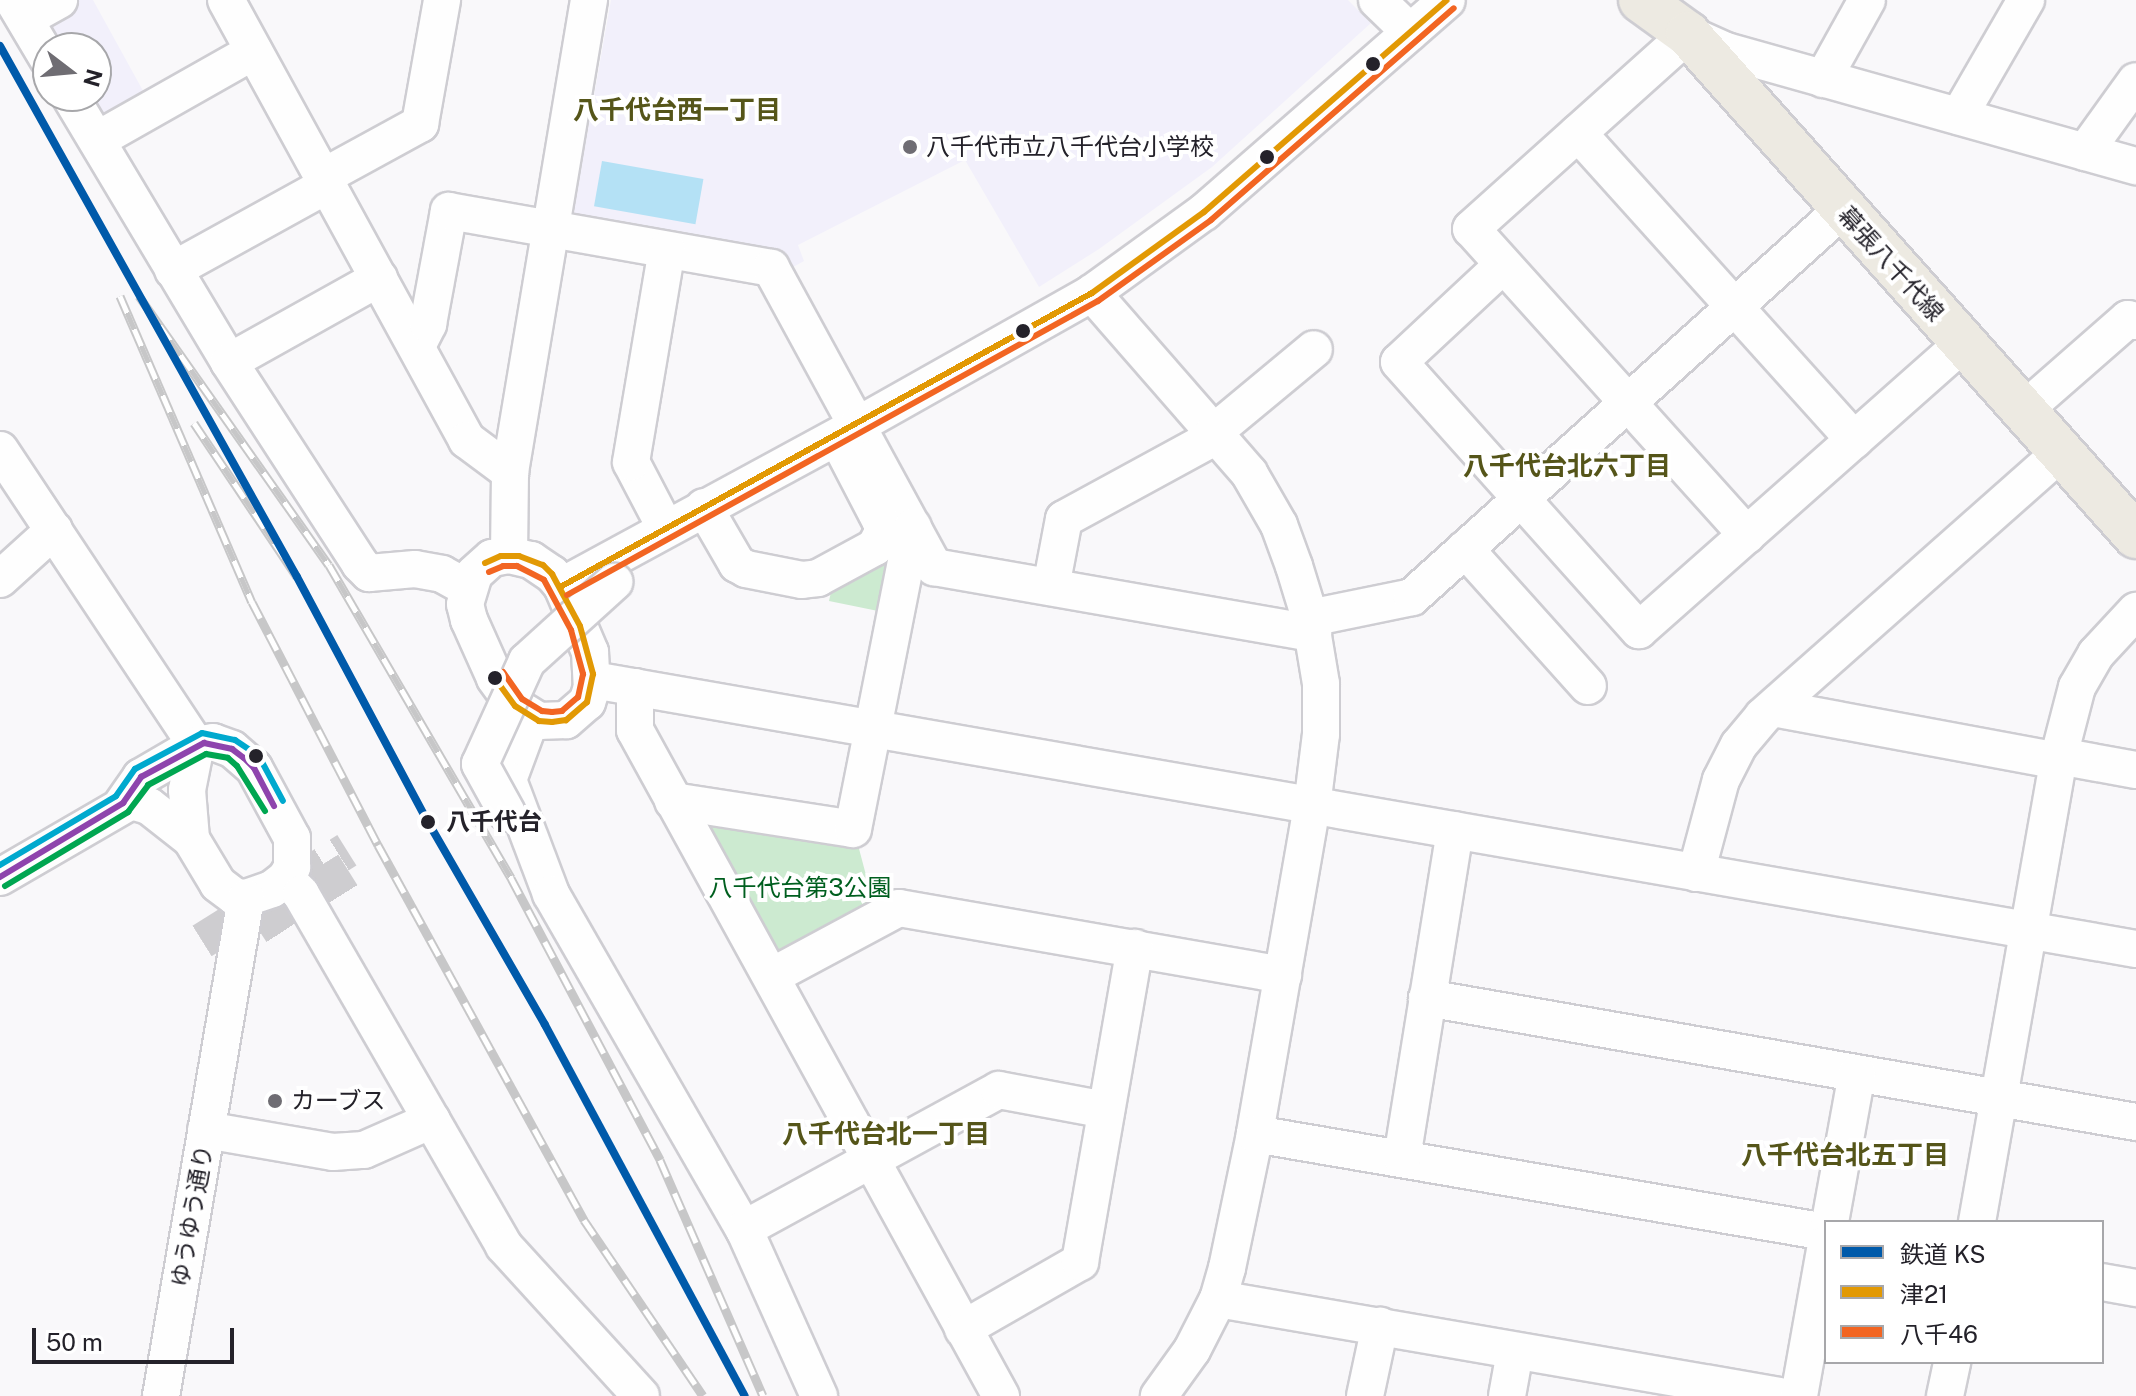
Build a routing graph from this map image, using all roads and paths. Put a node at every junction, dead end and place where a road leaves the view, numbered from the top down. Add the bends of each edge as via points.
1 (59, 0) edge
2 (226, 0) edge
3 (442, 0) edge
4 (589, 0) edge
5 (1377, 0) edge
6 (1447, 0) edge
7 (1641, 0) edge
8 (1867, 0) edge
9 (2026, 0) edge
10 (19, 10) edge
11 (32, 32) edge
12 (1410, 32) junction
13 (1688, 34) junction
14 (254, 51) junction
15 (1823, 79) junction
16 (2136, 81) edge
17 (80, 112) edge
18 (1959, 116) junction
19 (1578, 133) junction
20 (97, 140) junction
21 (2085, 152) junction
22 (2136, 166) edge
23 (325, 181) junction
24 (1842, 210) junction
25 (549, 229) junction
26 (667, 250) junction
27 (1503, 265) junction
28 (173, 270) junction
29 (379, 278) junction
30 (1092, 293) junction
31 (1734, 307) junction
32 (2136, 321) edge
33 (1963, 343) junction
34 (417, 346) junction
35 (1314, 349) dead end
36 (229, 362) junction
37 (1627, 403) junction
38 (2024, 410) junction
39 (848, 431) junction
40 (1215, 434) junction
41 (1854, 440) junction
42 (0, 450) edge
43 (2061, 452) junction
44 (510, 472) junction
45 (1521, 498) junction
46 (704, 507) junction
47 (665, 527) junction
48 (913, 527) junction
49 (54, 530) junction
50 (1747, 535) junction
51 (2136, 536) edge
52 (1465, 549) junction
53 (509, 555) junction
54 (0, 579) edge
55 (614, 582) dead end
56 (562, 586) junction
57 (1051, 587) junction
58 (467, 588) junction
59 (2136, 611) edge
60 (1312, 626) junction
61 (593, 680) junction
62 (1588, 686) dead end
63 (635, 687) junction
64 (1773, 708) junction
65 (531, 718) junction
66 (872, 728) junction
67 (196, 745) junction
68 (2059, 758) junction
69 (2136, 770) edge
70 (673, 801) junction
71 (123, 803) junction
72 (1312, 806) junction
73 (507, 813) dead end
74 (1455, 830) junction
75 (191, 839) junction
76 (1696, 873) junction
77 (0, 877) edge
78 (286, 878) junction
79 (246, 898) junction
80 (2026, 930) junction
81 (1135, 948) junction
82 (2136, 949) edge
83 (1283, 975) junction
84 (772, 976) junction
85 (1427, 998) junction
86 (1857, 1073) junction
87 (1998, 1098) junction
88 (1106, 1110) junction
89 (432, 1120) junction
90 (2136, 1122) edge
91 (206, 1130) junction
92 (1255, 1134) junction
93 (869, 1158) junction
94 (1402, 1158) junction
95 (1830, 1220) edge
96 (1977, 1220) edge
97 (744, 1229) junction
98 (1824, 1232) edge
99 (1824, 1255) edge
100 (2104, 1282) edge
101 (2136, 1288) edge
102 (1218, 1299) junction
103 (1380, 1326) junction
104 (963, 1329) junction
105 (1515, 1352) junction
106 (1952, 1364) edge
107 (633, 1393) edge
108 (161, 1396) edge
109 (819, 1396) edge
110 (1001, 1396) edge
111 (1159, 1396) edge
112 (1365, 1396) edge
113 (1507, 1396) edge
114 (1780, 1396) edge
115 (1799, 1396) edge
116 (1945, 1396) edge

1 - 10 street
2 - 14 street
3 - 23 street via 420,124
4 - 25 street
5 - 12 street
6 - 12 street
7 - 13 main road, 幕張八千代線
8 - 15 street
9 - 18 street
10 - 11 street
12 - 30 street via 1204,212
13 - 15 street via 1726,51
13 - 19 street
13 - 24 main road, 幕張八千代線
14 - 20 street
14 - 23 street
15 - 18 street
16 - 21 street
17 - 20 street
18 - 21 street
19 - 27 street via 1471,229
19 - 31 street
20 - 28 street
21 - 22 street
23 - 28 street
23 - 29 street
24 - 31 street
24 - 33 main road, 幕張八千代線
25 - 26 street
25 - 34 street via 449,211 428,324
25 - 44 street
26 - 39 street via 771,268
26 - 47 street via 631,462
27 - 37 street
27 - 45 street via 1399,362
28 - 36 street
29 - 34 street
29 - 36 street
30 - 39 street
30 - 40 street
31 - 37 street
31 - 41 street
32 - 38 street via 2128,319
33 - 38 main road, 幕張八千代線
33 - 41 street
34 - 44 street via 467,440
35 - 40 street
36 - 58 street via 369,573 415,569 442,574
37 - 45 street
37 - 50 street
38 - 43 main road, 幕張八千代線
39 - 46 street
39 - 46 street via 883,532 875,547 818,578 802,580 737,564
39 - 48 street
40 - 57 street via 1064,519
40 - 60 street via 1249,473 1279,525
41 - 50 street
42 - 49 street
43 - 51 main road, 幕張八千代線
43 - 64 street
44 - 53 street
45 - 50 street via 1639,630
45 - 52 street
46 - 47 street
47 - 56 street
48 - 57 street via 934,567
48 - 66 street
49 - 54 street
49 - 67 street
52 - 60 street via 1412,597
52 - 62 street
53 - 56 street via 543,565
53 - 58 street via 485,563
55 - 73 street, bridge via 527,661 480,764
56 - 61 street via 590,652
57 - 60 street
58 - 65 street via 465,604 475,637 505,693
59 - 68 street via 2096,654 2077,687
60 - 72 street via 1321,684
61 - 63 street
61 - 65 street via 578,712 552,722
63 - 66 street
63 - 70 street via 635,730
64 - 68 street
64 - 76 street via 1739,745 1721,780
65 - 97 street via 508,780 551,894
66 - 70 street via 853,829
66 - 72 street
67 - 71 street via 141,777
67 - 75 street via 187,790
67 - 78 street via 213,742 232,749 254,768 292,838 294,853
68 - 69 street
68 - 80 street
70 - 84 street
71 - 75 street via 149,806
71 - 77 street
72 - 74 street
72 - 83 street
74 - 76 street
74 - 85 street
75 - 79 street via 226,893
76 - 80 street
78 - 79 street
78 - 89 street via 301,894
79 - 91 street, ゆうゆう通り
80 - 82 street
80 - 87 street
81 - 83 street
81 - 84 street via 899,908
81 - 88 street
83 - 92 street
84 - 93 street
85 - 86 street
85 - 94 street
86 - 87 street
86 - 95 street
87 - 90 street
87 - 96 street
88 - 93 street via 999,1090
88 - 104 street via 1080,1262
89 - 91 street, ゆうゆう通り via 364,1150 333,1152
89 - 107 street via 504,1246
91 - 108 street, ゆうゆう通り
92 - 94 street
92 - 102 street
93 - 97 street
93 - 104 street
94 - 98 street
97 - 109 street
99 - 115 street
100 - 101 street
102 - 103 street
102 - 111 street via 1192,1350
103 - 105 street
103 - 112 street
104 - 110 street
105 - 113 street
105 - 114 street
106 - 116 street

